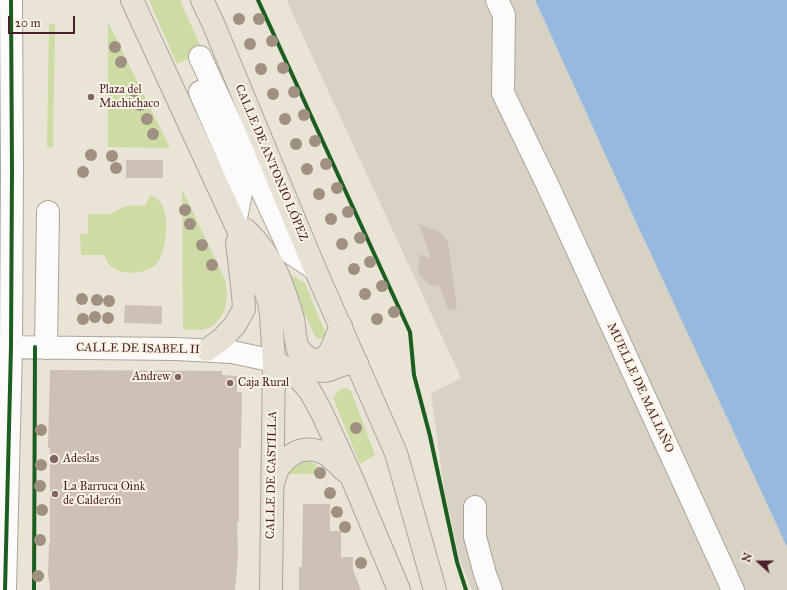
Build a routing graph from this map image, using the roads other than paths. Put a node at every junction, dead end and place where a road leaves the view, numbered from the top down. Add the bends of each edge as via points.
1 (11, 0) edge
2 (132, 0) edge
3 (202, 0) edge
4 (497, 0) edge
5 (6, 133) edge
6 (48, 212) dead end
7 (236, 223) junction
8 (315, 269) junction
9 (341, 326) junction
10 (297, 345) junction
11 (5, 347) edge
12 (46, 348) junction
13 (207, 350) junction
14 (274, 361) junction
15 (357, 363) junction
16 (351, 476) junction
17 (272, 485) junction
18 (475, 507) dead end
19 (3, 547) edge
20 (5, 590) edge
21 (271, 590) edge
22 (398, 590) edge
23 (435, 590) edge
24 (491, 590) edge
25 (733, 590) edge

1 - 5 street
2 - 7 main road
3 - 8 main road, CALLE DE ANTONIO LÓPEZ
4 - 25 street, MUELLE DE MALIAÑO via 504,15 503,93
5 - 11 street
6 - 12 street
7 - 8 street via 242,188 194,59 291,253
7 - 10 main road via 254,238 271,260 288,299
7 - 13 main road via 244,309 235,325
7 - 14 main road via 269,302
8 - 9 main road, CALLE DE ANTONIO LÓPEZ
9 - 10 main road via 331,351 325,357 318,360 304,356
9 - 15 main road, CALLE DE ANTONIO LÓPEZ
10 - 15 main road via 304,362 316,370 331,370
11 - 12 street, CALLE DE ISABEL II
11 - 19 street
12 - 13 street, CALLE DE ISABEL II
13 - 14 street, CALLE DE ISABEL II via 232,352
14 - 16 main road via 294,373 310,391
14 - 17 main road, CALLE DE CASTILLA
15 - 23 main road, CALLE DE ANTONIO LÓPEZ via 396,453
16 - 17 main road via 325,453 308,449 298,450 279,467
16 - 22 main road
17 - 21 main road, CALLE DE CASTILLA
18 - 24 street via 475,537
19 - 20 street

